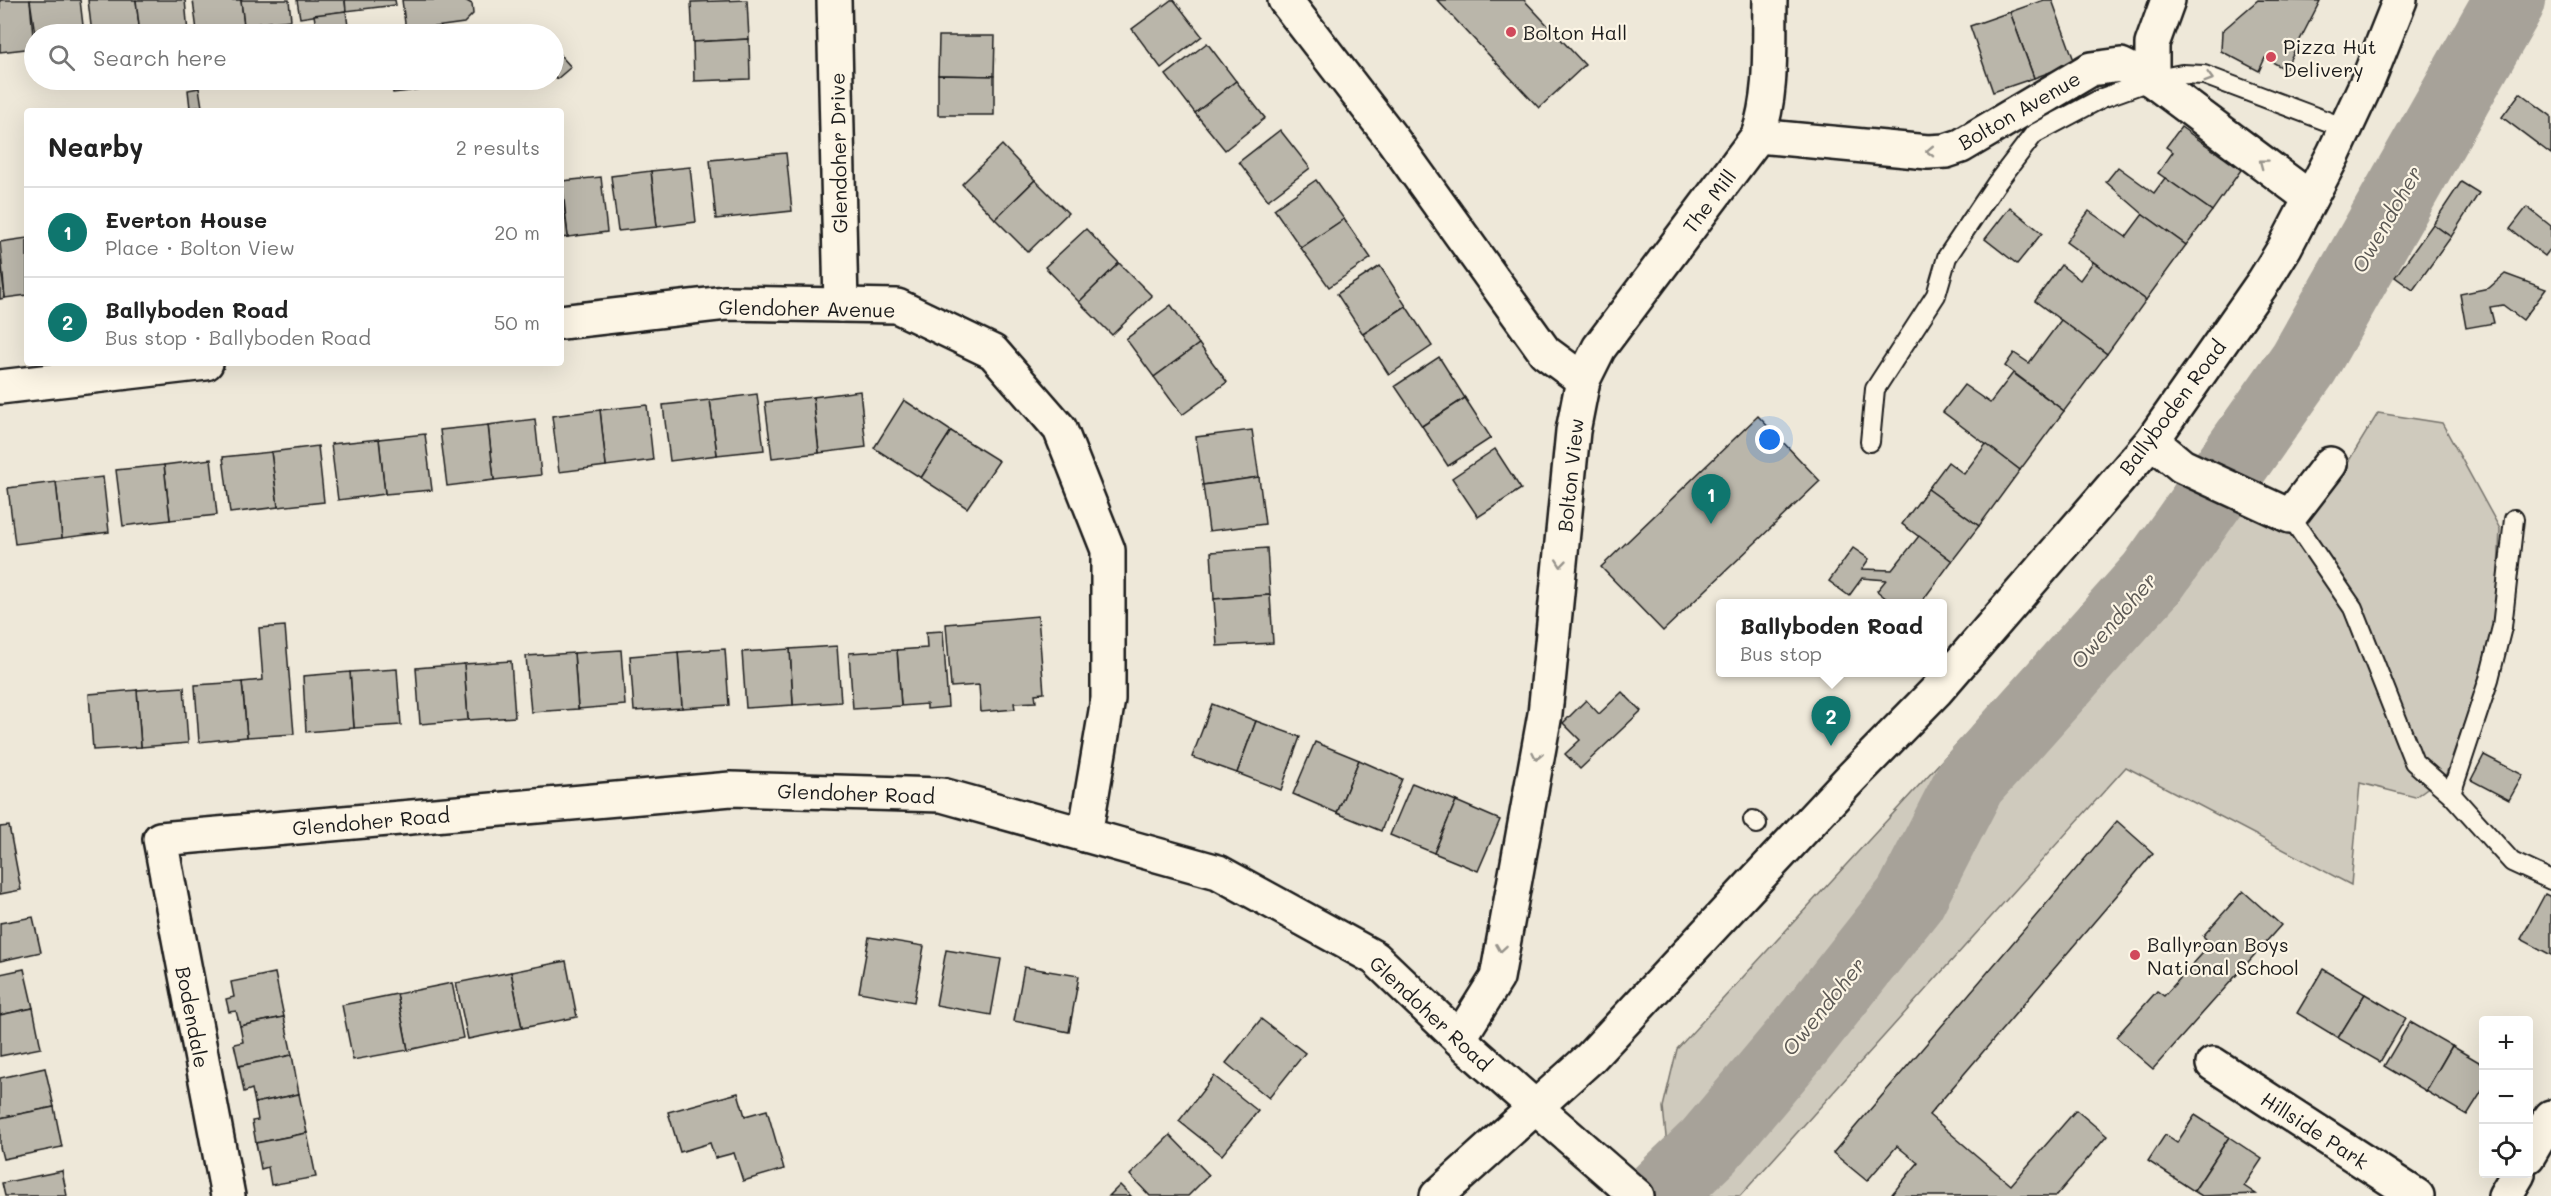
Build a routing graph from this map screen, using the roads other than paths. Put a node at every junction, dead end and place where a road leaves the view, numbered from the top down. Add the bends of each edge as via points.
1 (834, 0) edge
2 (1285, 0) edge
3 (1770, 0) edge
4 (2168, 0) edge
5 (2400, 0) edge
6 (2152, 80) junction
7 (2345, 128) junction
8 (1758, 136) junction
9 (2310, 198) junction
10 (841, 305) junction
11 (564, 322) edge
12 (180, 366) edge
13 (1583, 380) junction
14 (0, 387) edge
15 (2152, 441) junction
16 (1870, 442) dead end
17 (2330, 464) dead end
18 (2290, 516) junction
19 (2514, 519) dead end
20 (2451, 794) junction
21 (1085, 835) junction
22 (160, 839) joint
23 (2551, 880) edge
24 (1459, 1039) junction
25 (2213, 1064) dead end
26 (1535, 1107) junction
27 (2551, 1117) edge
28 (2533, 1149) edge
29 (2515, 1178) edge
30 (228, 1196) edge
31 (1437, 1196) edge
32 (1637, 1196) edge
33 (2417, 1196) edge
34 (2505, 1196) edge

1 - 10 street, Glendoher Drive
2 - 13 street via 1393,140 1545,352
3 - 8 street, The Mill via 1768,93
4 - 6 street via 2152,44
5 - 7 street, Ballyboden Road
6 -> 7 lane via 2182,74 2204,75
6 -> 8 street, Bolton Avenue via 2121,65 2091,69 1946,151
9 -> 6 street, Bolton Avenue
6 - 16 lane via 2102,98 2034,134 1947,257 1936,295 1875,389
7 - 9 street, Ballyboden Road
8 - 13 street, The Mill via 1599,348
9 - 15 street, Ballyboden Road via 2264,281
10 - 11 street, Glendoher Avenue via 726,303
10 - 21 street, Glendoher Avenue via 897,306 993,352 1060,429 1108,550 1108,699
12 - 14 street
13 -> 24 street, Bolton View via 1574,431 1545,714 1497,978
15 - 18 street via 2182,466
15 - 26 street, Ballyboden Road via 1936,691 1590,1058
17 - 18 street
18 - 20 lane via 2353,608 2414,762
19 - 20 lane via 2502,627
20 - 23 lane via 2512,862
21 - 22 street, Glendoher Road via 942,795 731,789
21 - 24 street, Glendoher Road via 1218,872 1376,958
22 - 30 street, Bodendale
24 - 26 street, Glendoher Road
25 - 33 street, Hillside Park
26 - 31 street, Ballyboden Road
26 - 32 street, Glendoher Road
27 - 28 street
29 - 34 street

